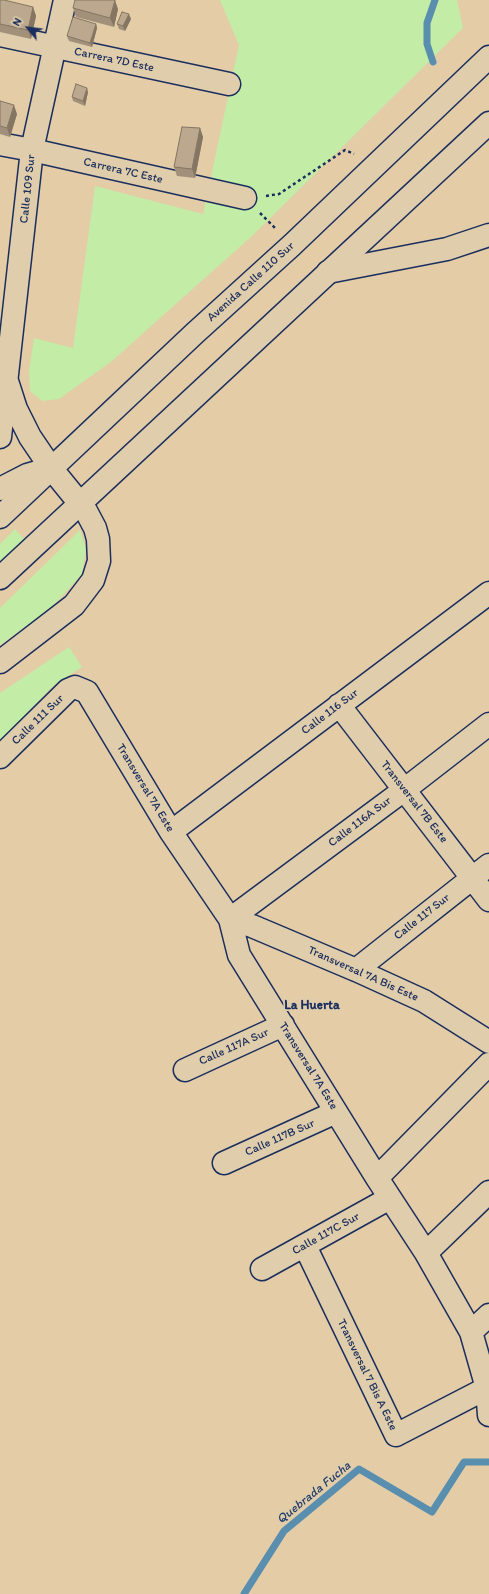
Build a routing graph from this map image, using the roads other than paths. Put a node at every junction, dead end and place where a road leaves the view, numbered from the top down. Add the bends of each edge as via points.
1 (64, 0) edge
2 (0, 35) edge
3 (55, 46) junction
4 (489, 57) edge
5 (229, 84) dead end
6 (483, 128) edge
7 (0, 144) edge
8 (32, 150) junction
9 (245, 198) road end
10 (489, 235) edge
11 (328, 272) junction
12 (7, 381) junction
13 (0, 437) edge
14 (51, 468) junction
15 (0, 489) edge
16 (80, 503) junction
17 (0, 517) edge
18 (0, 578) edge
19 (489, 593) edge
20 (0, 662) edge
21 (78, 688) joint
22 (339, 705) junction
23 (489, 724) edge
24 (0, 757) edge
25 (404, 790) junction
26 (171, 832) junction
27 (481, 872) edge
28 (489, 900) edge
29 (230, 919) junction
30 (356, 970) junction
31 (283, 1025) junction
32 (489, 1042) edge
33 (489, 1064) edge
34 (185, 1070) dead end
35 (336, 1112) junction
36 (224, 1163) dead end
37 (377, 1178) junction
38 (489, 1192) edge
39 (390, 1198) junction
40 (305, 1246) junction
41 (426, 1253) junction
42 (262, 1270) dead end
43 (489, 1315) edge
44 (471, 1332) junction
45 (487, 1388) junction
46 (489, 1415) edge

1 - 3 main road, Calle 109 Sur
2 - 3 main road, Carrera 7D Este
3 - 5 main road, Carrera 7D Este
3 - 8 main road, Calle 109 Sur
4 - 14 main road, Avenida Calle 110 Sur via 292,245
6 - 11 main road
7 - 8 main road, Carrera 7C Este
8 - 9 main road, Carrera 7C Este
8 - 12 main road, Calle 109 Sur
10 - 11 main road via 447,249
11 - 16 main road
12 - 13 main road, Calle 109 Sur
12 - 14 main road, Calle 109 Sur via 16,409 30,437
14 - 15 main road, Avenida Calle 110 Sur via 28,475
14 - 16 main road, Calle 109 Sur
14 - 17 main road, Avenida Calle 110 Sur
16 - 18 main road
16 - 20 main road via 95,528 98,539 99,561 93,580 74,605
19 - 22 main road, Calle 116 Sur
21 - 24 main road, Calle 111 Sur via 68,690
21 - 26 main road, Transversal 7A Este via 87,692
22 - 25 main road, Transversal 7B Este
22 - 26 main road, Calle 116 Sur
23 - 25 main road, Calle 116A Sur
25 - 27 main road, Transversal 7B Este
25 - 29 main road, Calle 116A Sur
26 - 29 main road, Transversal 7A Este
27 - 28 main road, Transversal 7B Este
27 - 30 main road, Calle 117 Sur
29 - 30 main road, Transversal 7A Bis Este
29 - 31 main road, Transversal 7A Este via 240,955
30 - 32 main road, Transversal 7A Bis Este via 424,1002
31 - 34 main road, Calle 117A Sur
31 - 35 main road, Transversal 7A Este
33 - 37 main road
35 - 36 main road, Calle 117B Sur
35 - 37 main road, Transversal 7A Este
37 - 39 main road, Transversal 7A Este
38 - 41 main road
39 - 40 main road, Calle 117C Sur
39 - 41 main road, Transversal 7A Este
40 - 42 main road, Calle 117C Sur
40 - 45 main road, Transversal 7 Bis A Este via 396,1435
41 - 44 main road, Transversal 7A Este
43 - 44 main road
44 - 45 main road, Transversal 7A Este
45 - 46 main road, Transversal 7A Este

